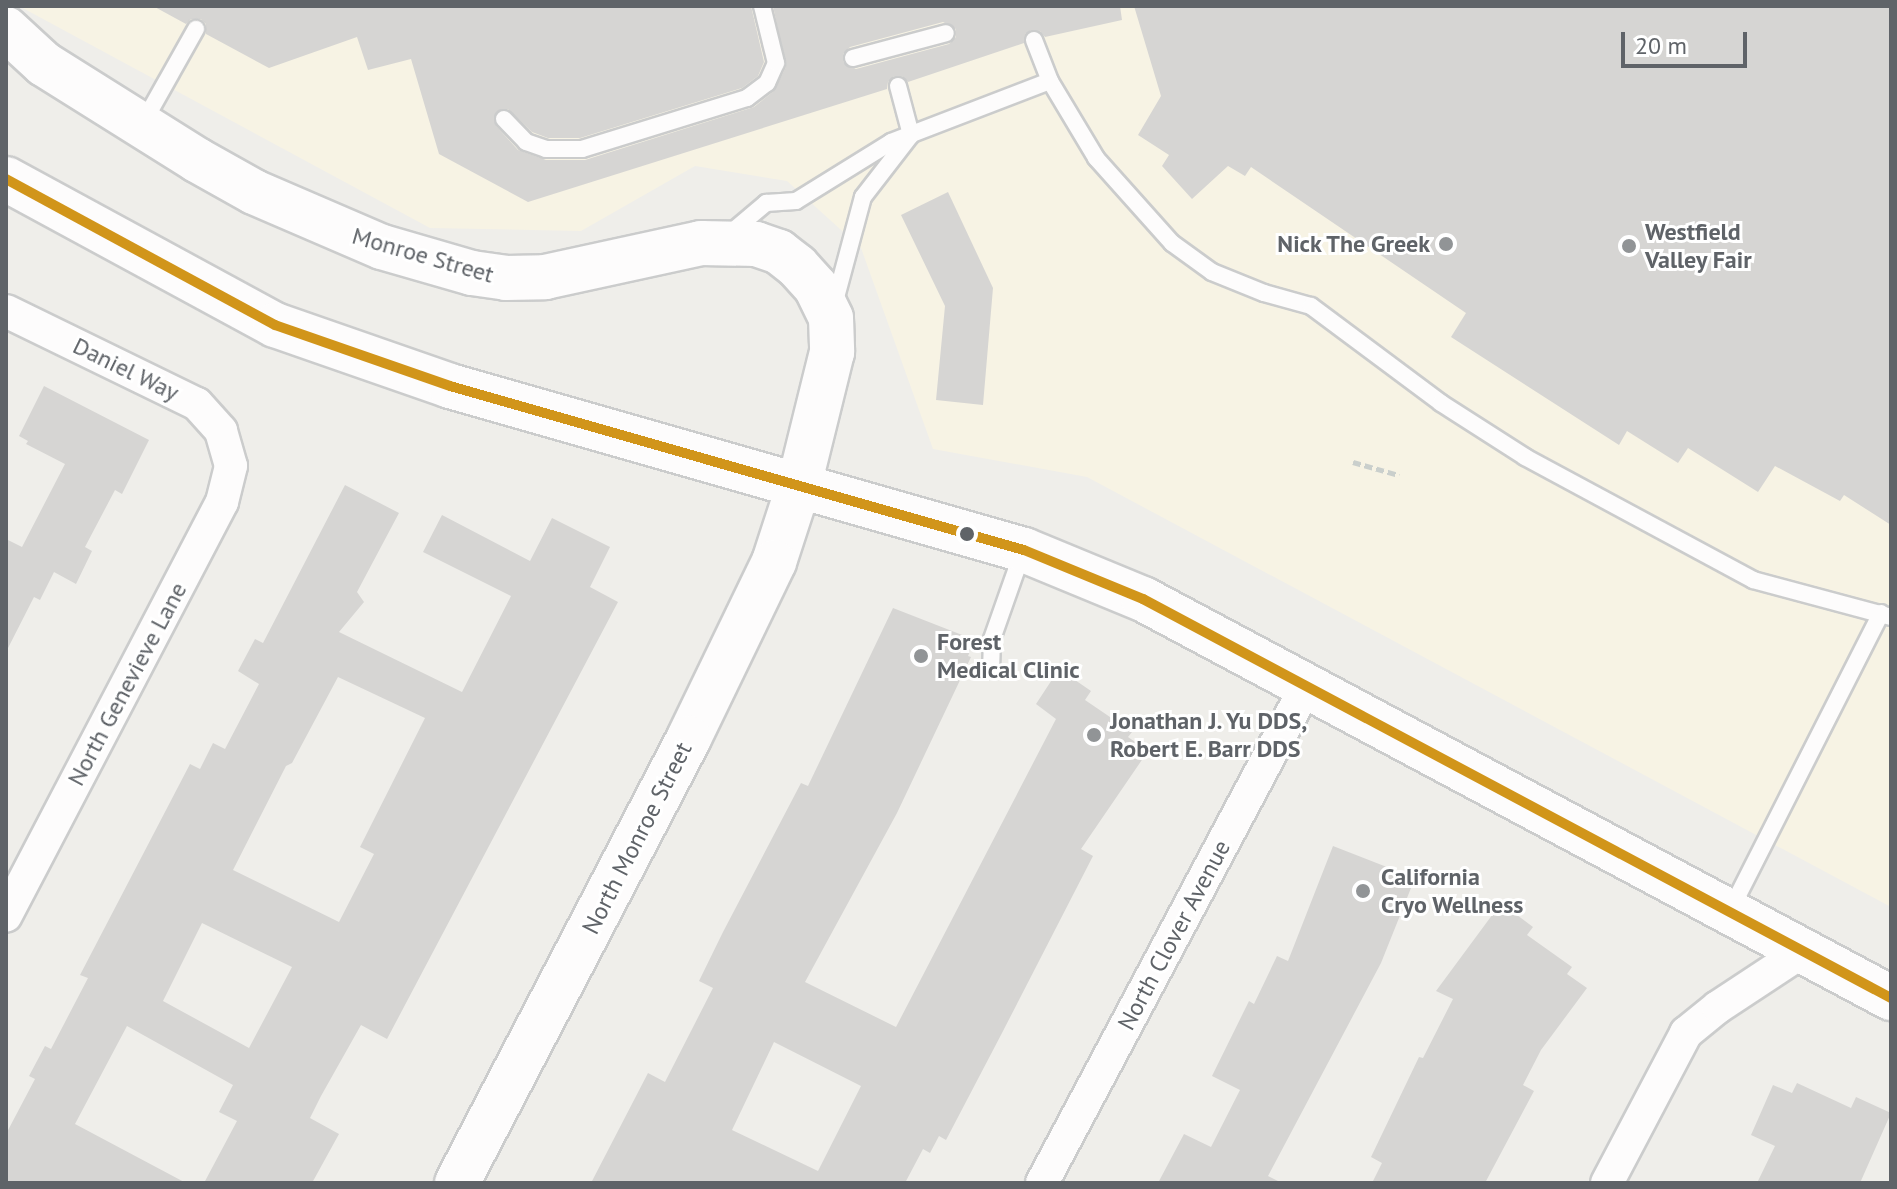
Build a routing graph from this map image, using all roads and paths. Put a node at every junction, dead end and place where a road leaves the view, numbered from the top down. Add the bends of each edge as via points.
1 (762, 6) edge
2 (6, 29) edge
3 (196, 29) dead end
4 (946, 33) dead end
5 (1034, 40) dead end
6 (853, 58) dead end
7 (1050, 81) junction
8 (898, 86) dead end
9 (504, 119) dead end
10 (142, 125) junction
11 (911, 135) junction
12 (6, 179) edge
13 (721, 241) junction
14 (6, 311) edge
15 (831, 318) junction
16 (228, 448) joint
17 (1353, 462) dead end
18 (1399, 475) dead end
19 (799, 485) junction
20 (1024, 550) junction
21 (1886, 615) edge
22 (991, 670) dead end
23 (1306, 687) junction
24 (1730, 911) junction
25 (6, 916) edge
26 (1803, 951) junction
27 (1891, 998) edge
28 (457, 1183) edge
29 (1042, 1183) edge
30 (1607, 1183) edge

1 - 9 lane via 776,63 767,83 747,98 582,149 546,149 526,142
2 - 10 main road, Monroe Street via 44,64
3 - 10 lane
4 - 6 lane
5 - 7 lane
7 - 11 lane
7 - 21 lane via 1096,158 1172,243 1212,272 1311,306 1441,403 1525,457 1753,580
8 - 11 lane
10 - 13 main road, Monroe Street via 254,192 313,220 472,273 545,277
11 - 13 lane via 796,201 766,203
11 - 15 lane via 863,197
12 - 19 main road via 275,325 450,386
13 - 15 main road, Monroe Street via 779,252 816,287
14 - 16 street, Daniel Way via 197,404 211,416
15 - 19 main road, Monroe Street via 832,352
16 - 25 street, North Genevieve Lane via 231,466 222,502
17 - 18 path
19 - 20 main road
19 - 28 main road, North Monroe Street via 753,610
20 - 22 lane via 992,639
20 - 23 main road via 1143,599
21 - 24 lane
23 - 24 main road
23 - 29 street, North Clover Avenue
24 - 26 main road
26 - 27 main road
26 - 30 street via 1686,1033

